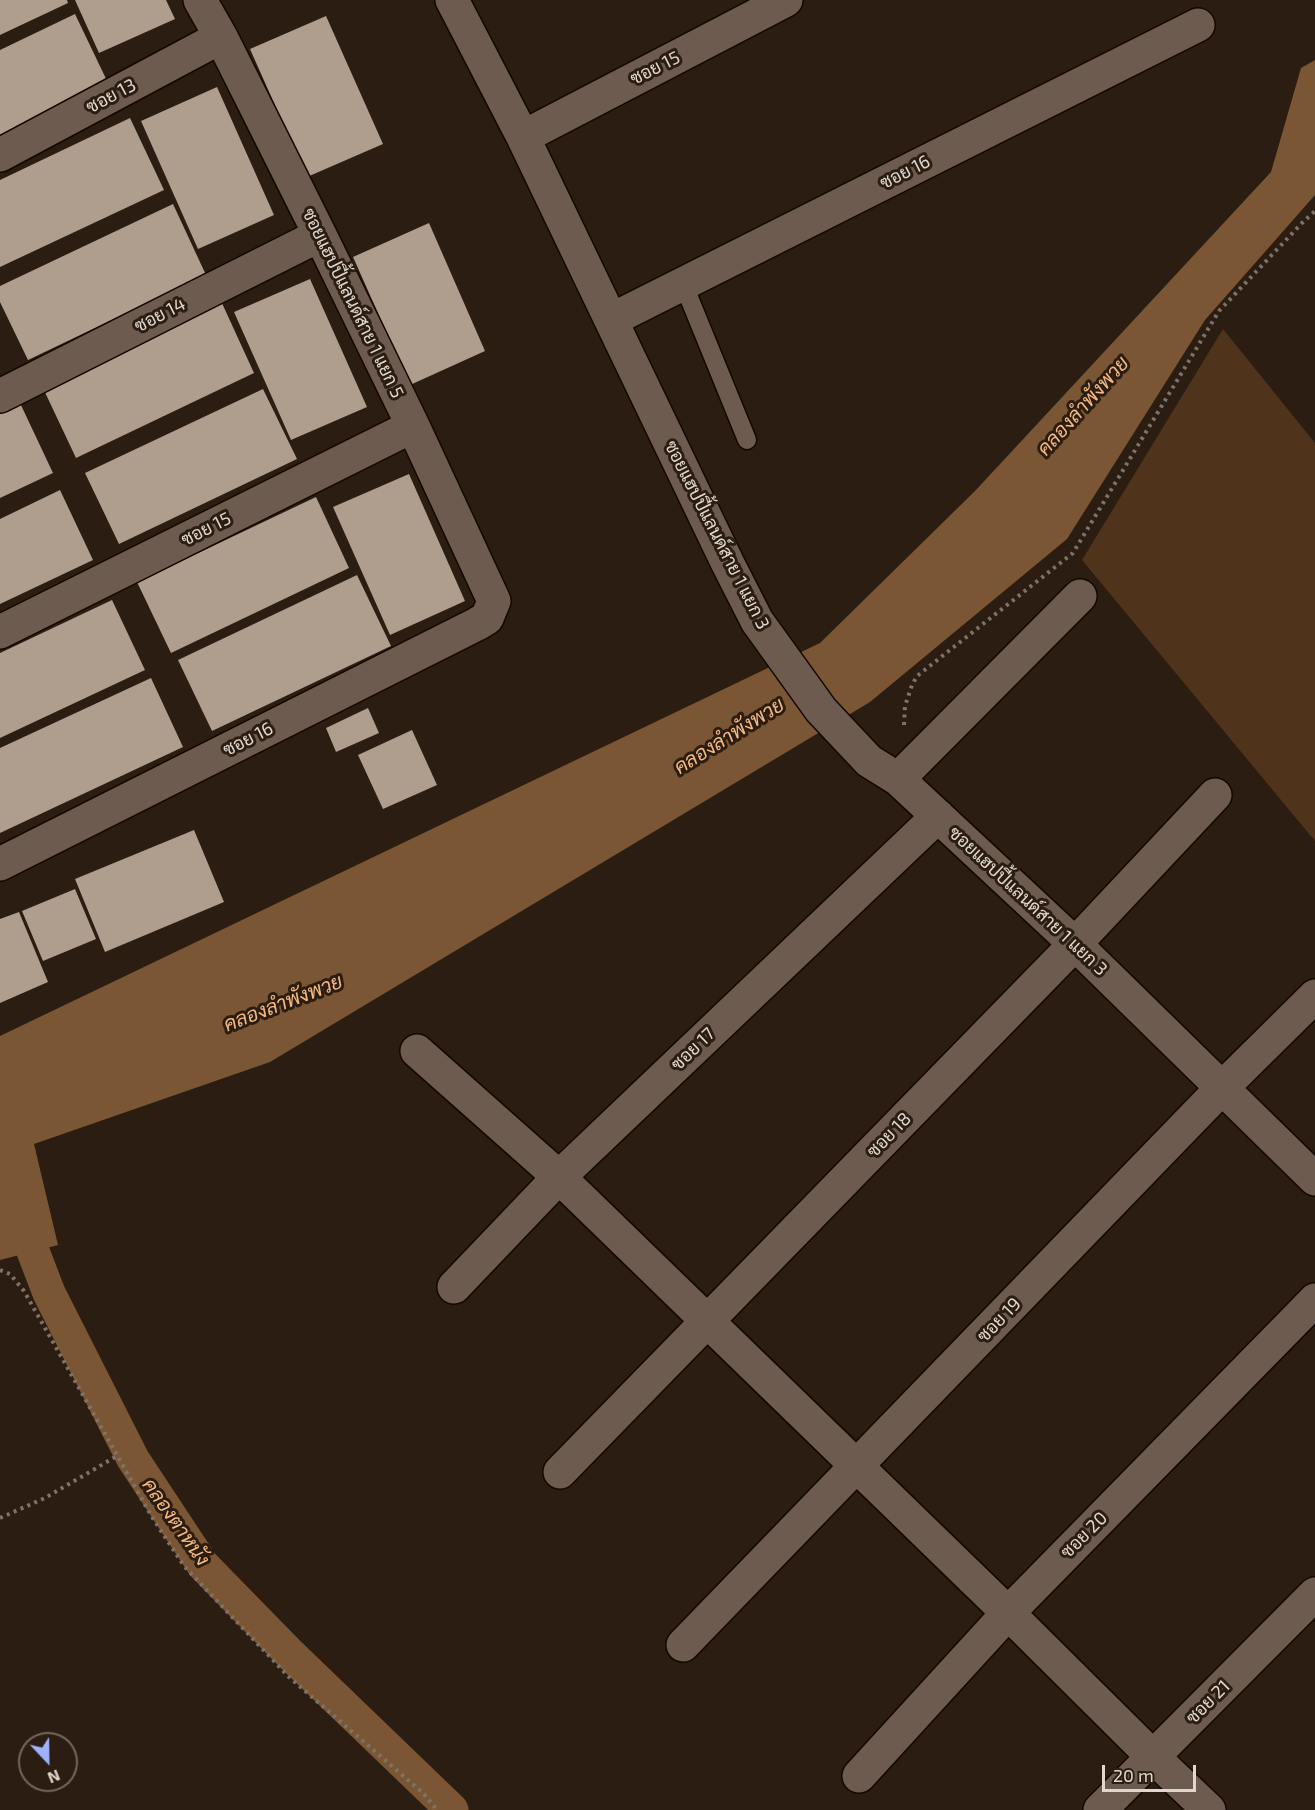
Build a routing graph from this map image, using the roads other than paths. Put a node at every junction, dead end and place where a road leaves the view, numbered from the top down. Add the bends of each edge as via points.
1 (200, 0) edge
2 (452, 0) edge
3 (786, 0) edge
4 (1198, 25) dead end
5 (221, 37) junction
6 (523, 137) junction
7 (0, 155) edge
8 (320, 235) junction
9 (683, 284) junction
10 (611, 320) junction
11 (0, 396) edge
12 (413, 426) junction
13 (747, 440) dead end
14 (1080, 596) dead end
15 (491, 610) joint
16 (0, 632) edge
17 (907, 770) junction
18 (1215, 795) dead end
19 (938, 816) junction
20 (0, 864) edge
21 (1075, 944) junction
22 (1315, 996) edge
23 (417, 1052) dead end
24 (1222, 1088) junction
25 (559, 1178) junction
26 (1315, 1179) edge
27 (454, 1287) dead end
28 (1315, 1300) edge
29 (707, 1322) junction
30 (857, 1467) junction
31 (560, 1472) dead end
32 (1315, 1594) edge
33 (1008, 1613) junction
34 (683, 1645) dead end
35 (1153, 1757) junction
36 (859, 1776) dead end
37 (1100, 1810) edge
38 (1209, 1810) edge

1 - 5 street, ซอยแฮปปี้แลนด์สาย 1 แยก 5
2 - 6 street, ซอยแฮปปี้แลนด์สาย 1 แยก 3
3 - 6 street, ซอย 15
4 - 9 street, ซอย 16
5 - 7 street, ซอย 13
5 - 8 street, ซอยแฮปปี้แลนด์สาย 1 แยก 5
6 - 10 street, ซอยแฮปปี้แลนด์สาย 1 แยก 3
8 - 11 street, ซอย 14
8 - 12 street, ซอยแฮปปี้แลนด์สาย 1 แยก 5
9 - 10 street, ซอย 16
9 - 13 lane
10 - 17 street, ซอยแฮปปี้แลนด์สาย 1 แยก 3 via 757,621 820,710 869,761
12 - 15 street, ซอยแฮปปี้แลนด์สาย 1 แยก 5 via 490,590 494,601
12 - 16 street, ซอย 15
14 - 17 street
15 - 20 street, ซอย 16 via 477,624
17 - 19 street, ซอยแฮปปี้แลนด์สาย 1 แยก 3
18 - 21 street, ซอย 18
19 - 21 street, ซอยแฮปปี้แลนด์สาย 1 แยก 3
19 - 25 street, ซอย 17
21 - 24 street, ซอยแฮปปี้แลนด์สาย 1 แยก 3
21 - 29 street, ซอย 18
22 - 24 street, ซอย 19
23 - 25 street
24 - 26 street, ซอยแฮปปี้แลนด์สาย 1 แยก 3
24 - 30 street, ซอย 19
25 - 27 street, ซอย 17
25 - 29 street
28 - 33 street, ซอย 20
29 - 30 street
29 - 31 street, ซอย 18
30 - 33 street
30 - 34 street, ซอย 19
32 - 35 street, ซอย 21
33 - 35 street
33 - 36 street, ซอย 20
35 - 37 street, ซอย 21
35 - 38 street

